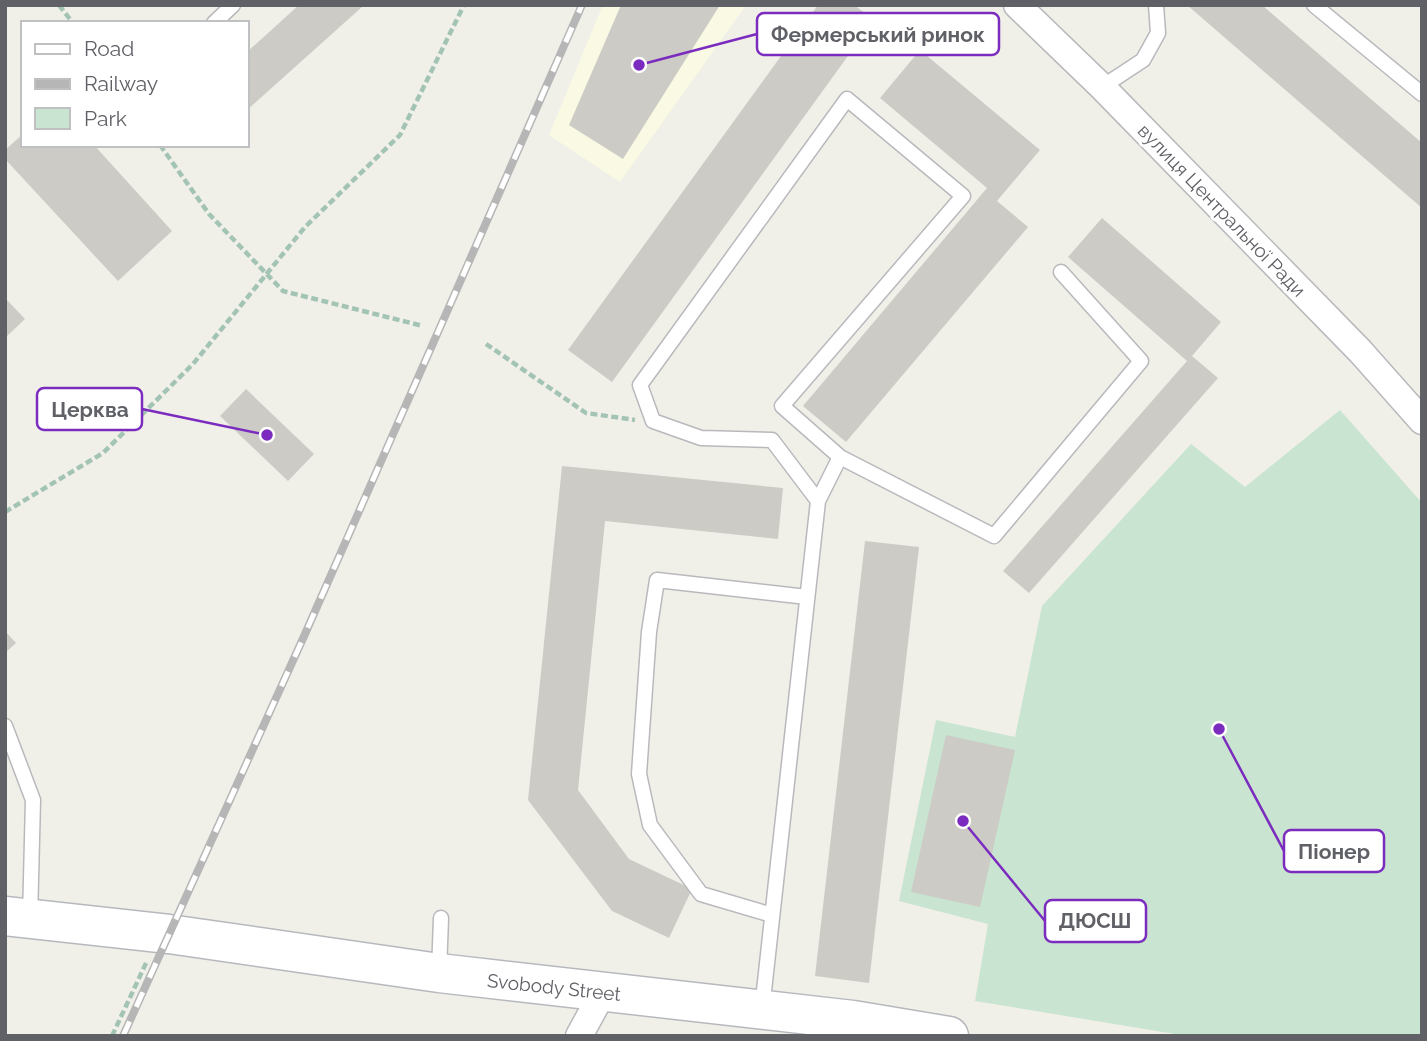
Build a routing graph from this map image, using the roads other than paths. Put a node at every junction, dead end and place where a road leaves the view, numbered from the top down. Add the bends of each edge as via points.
1 (233, 5) edge
2 (1017, 5) edge
3 (1156, 5) edge
4 (1314, 5) edge
5 (216, 21) edge
6 (1102, 87) junction
7 (1422, 94) edge
8 (1061, 272) dead end
9 (1422, 421) edge
10 (839, 457) junction
11 (818, 501) junction
12 (807, 597) junction
13 (5, 726) edge
14 (772, 915) junction
15 (12, 918) edge
16 (441, 918) dead end
17 (439, 973) junction
18 (603, 992) junction
19 (762, 1010) junction
20 (579, 1036) edge
21 (949, 1036) edge

1 - 5 lane
2 - 6 street, вулиця Центральної Ради
3 - 6 lane via 1157,33 1143,60
4 - 7 lane
6 - 9 street, вулиця Центральної Ради via 1360,351
8 - 10 lane via 1140,361 994,536
10 - 11 lane
10 - 11 lane via 782,406 963,197 847,99 640,385 653,421 701,438 772,440
11 - 12 lane
12 - 14 lane
12 - 14 lane via 657,580 649,632 639,774 650,825 701,894
13 - 15 lane via 33,800
14 - 19 lane
15 - 17 main road, Svobody Street
16 - 17 lane
17 - 18 main road, Svobody Street
18 - 19 main road, Svobody Street
18 - 20 street
19 - 21 main road, Svobody Street

